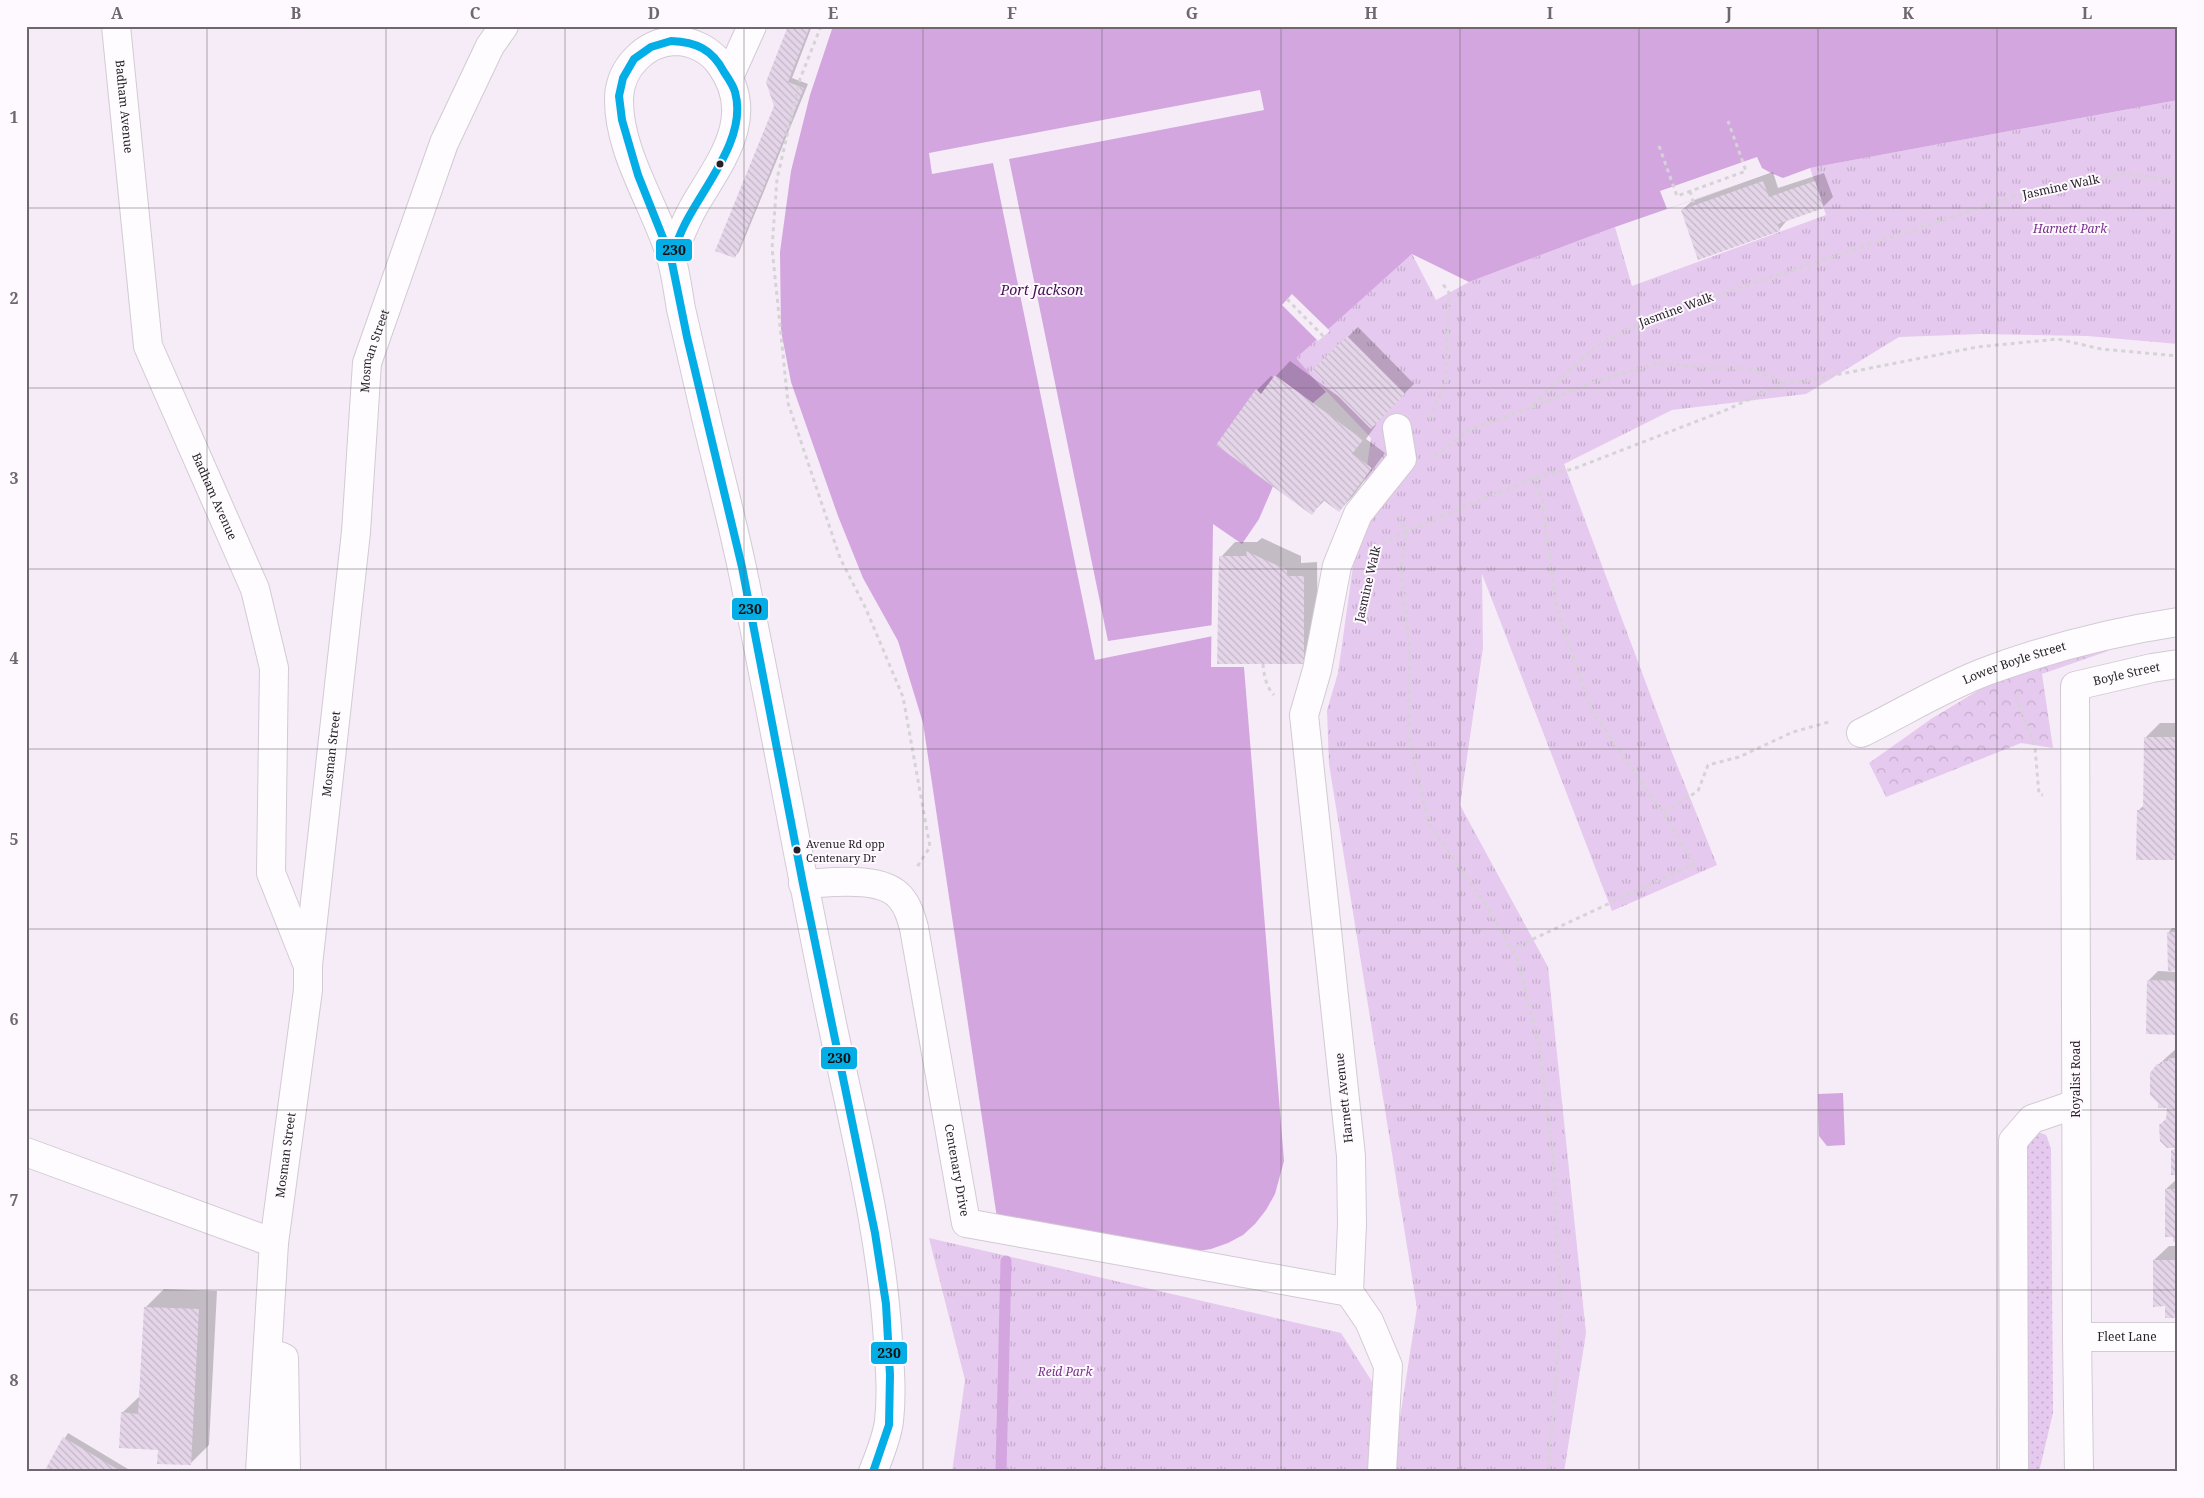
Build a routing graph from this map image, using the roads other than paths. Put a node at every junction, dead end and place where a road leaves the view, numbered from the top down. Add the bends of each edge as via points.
1 (116, 26) edge
2 (504, 26) edge
3 (752, 26) edge
4 (729, 77) junction
5 (671, 258) junction
6 (1397, 428) dead end
7 (2178, 622) edge
8 (2178, 664) edge
9 (2075, 686) joint
10 (1860, 733) road end
11 (803, 884) junction
12 (308, 965) junction
13 (2076, 1104) junction
14 (26, 1152) edge
15 (274, 1243) junction
16 (1349, 1292) junction
17 (2077, 1337) junction
18 (2178, 1337) edge
19 (268, 1350) junction
20 (260, 1472) edge
21 (286, 1472) edge
22 (873, 1472) edge
23 (1382, 1472) edge
24 (2014, 1472) edge
25 (2079, 1472) edge

1 - 12 street, Badham Avenue via 148,346 255,589 274,668 271,873
2 - 12 street, Mosman Street via 490,46 444,143 366,363 356,532
3 - 4 street
4 - 5 street via 735,92 734,132 718,169 684,226
4 - 5 street via 718,60 705,50 690,42 670,41 634,59 623,78 619,96 627,143
5 - 11 street via 742,567
6 - 16 street, Harnett Avenue via 1402,459 1358,514 1337,566 1304,715 1350,1156
7 - 10 street, Lower Boyle Street via 2083,641 1986,672
8 - 9 street, Boyle Street
9 - 13 street, Royalist Road
11 - 16 street, Centenary Drive via 868,883 899,895 909,909 966,1223
11 - 22 street via 860,1156 886,1304 889,1425
12 - 15 street, Mosman Street via 308,990
13 - 17 street, Royalist Road
13 - 24 street via 2032,1119 2013,1142
14 - 15 street
15 - 19 street, Mosman Street
16 - 23 street via 1369,1321 1388,1366
17 - 18 street, Fleet Lane
17 - 25 street, Royalist Road
19 - 20 street, Mosman Street
19 - 21 street via 284,1358

